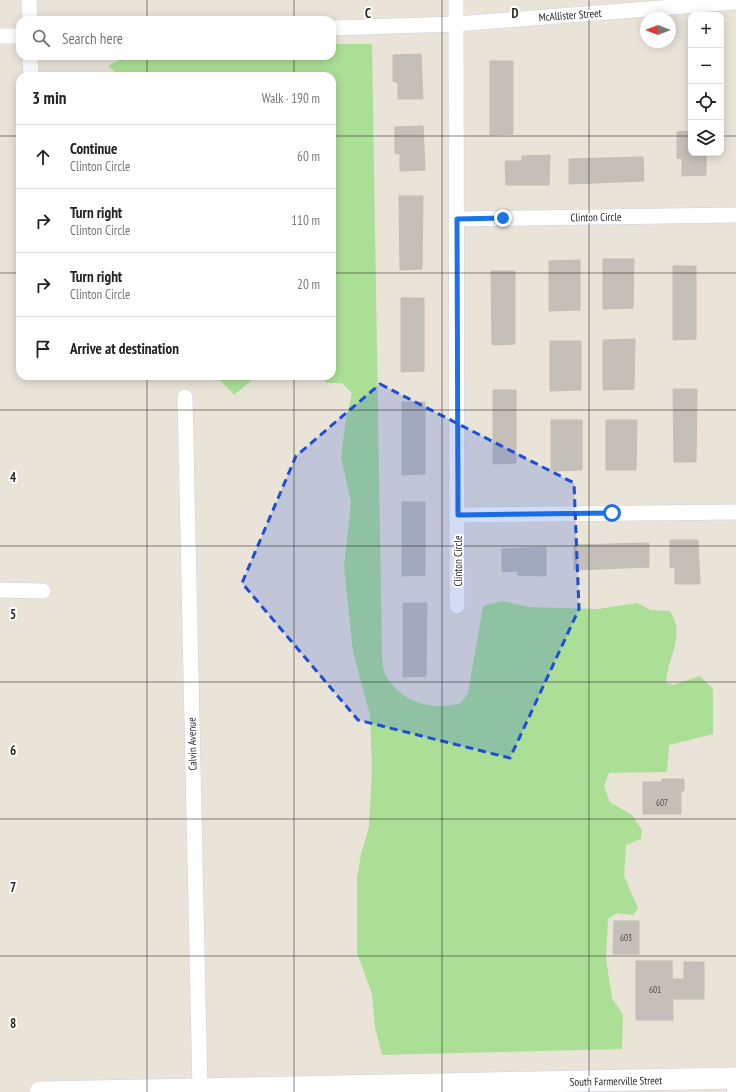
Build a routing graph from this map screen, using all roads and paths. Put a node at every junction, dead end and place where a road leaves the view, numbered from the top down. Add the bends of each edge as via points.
1 (29, 0) edge
2 (456, 0) edge
3 (736, 2) edge
4 (30, 16) edge
5 (456, 24) junction
6 (336, 28) edge
7 (0, 36) edge
8 (16, 36) edge
9 (30, 60) edge
10 (31, 72) edge
11 (736, 216) edge
12 (457, 219) junction
13 (184, 397) dead end
14 (736, 512) edge
15 (458, 515) junction
16 (0, 590) edge
17 (43, 591) dead end
18 (457, 606) dead end
19 (736, 1078) edge
20 (736, 1086) edge
21 (200, 1090) junction
22 (40, 1092) edge
23 (55, 1092) edge
24 (736, 1092) edge

1 - 4 street
2 - 5 street, Clinton Circle
3 - 5 street, McAllister Street
5 - 6 street, McAllister Street
5 - 12 street, Clinton Circle
7 - 8 street
9 - 10 street
11 - 12 street, Clinton Circle
12 - 15 street, Clinton Circle
13 - 21 street, Calvin Avenue
14 - 15 street
15 - 18 street, Clinton Circle
16 - 17 street
19 - 21 main road, South Farmerville Street
20 - 24 street
21 - 23 main road, South Farmerville Street
22 - 23 main road, South Farmerville Street

